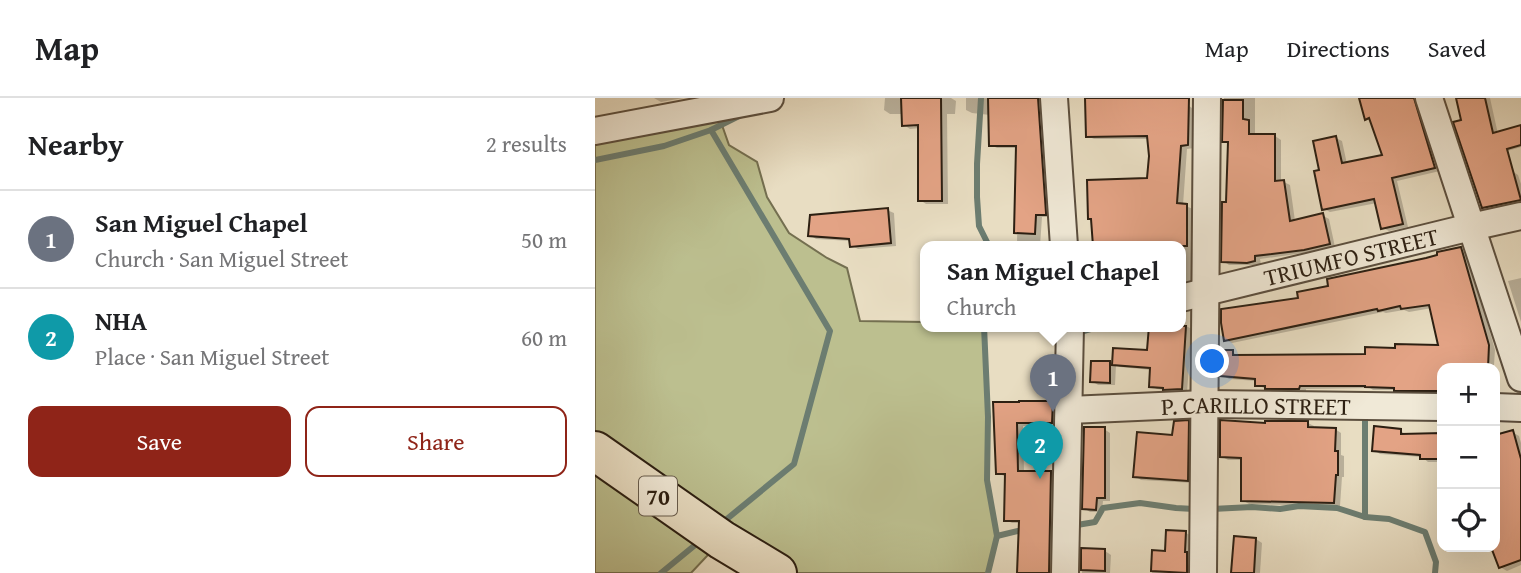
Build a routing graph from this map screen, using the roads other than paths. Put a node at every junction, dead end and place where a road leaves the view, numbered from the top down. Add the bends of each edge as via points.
1 (770, 98) edge
2 (1053, 98) edge
3 (1207, 98) edge
4 (1429, 98) edge
5 (595, 131) edge
6 (1521, 216) edge
7 (1471, 227) junction
8 (1064, 241) edge
9 (1193, 295) edge
10 (1070, 332) edge
11 (1521, 378) edge
12 (1205, 404) junction
13 (1437, 407) edge
14 (1500, 407) edge
15 (1521, 408) edge
16 (1069, 411) junction
17 (595, 452) edge
18 (777, 573) edge
19 (1065, 573) edge
20 (1203, 573) edge

1 - 5 street
2 - 8 street
3 - 9 street
4 - 7 street
6 - 7 street, TRIUMFO STREET
7 - 9 street, TRIUMFO STREET
7 - 11 street
9 - 12 street
10 - 16 street
12 - 13 street, P. CARILLO STREET
12 - 16 street, P. CARILLO STREET
12 - 20 street
14 - 15 street
16 - 19 street
17 - 18 highway, 70

